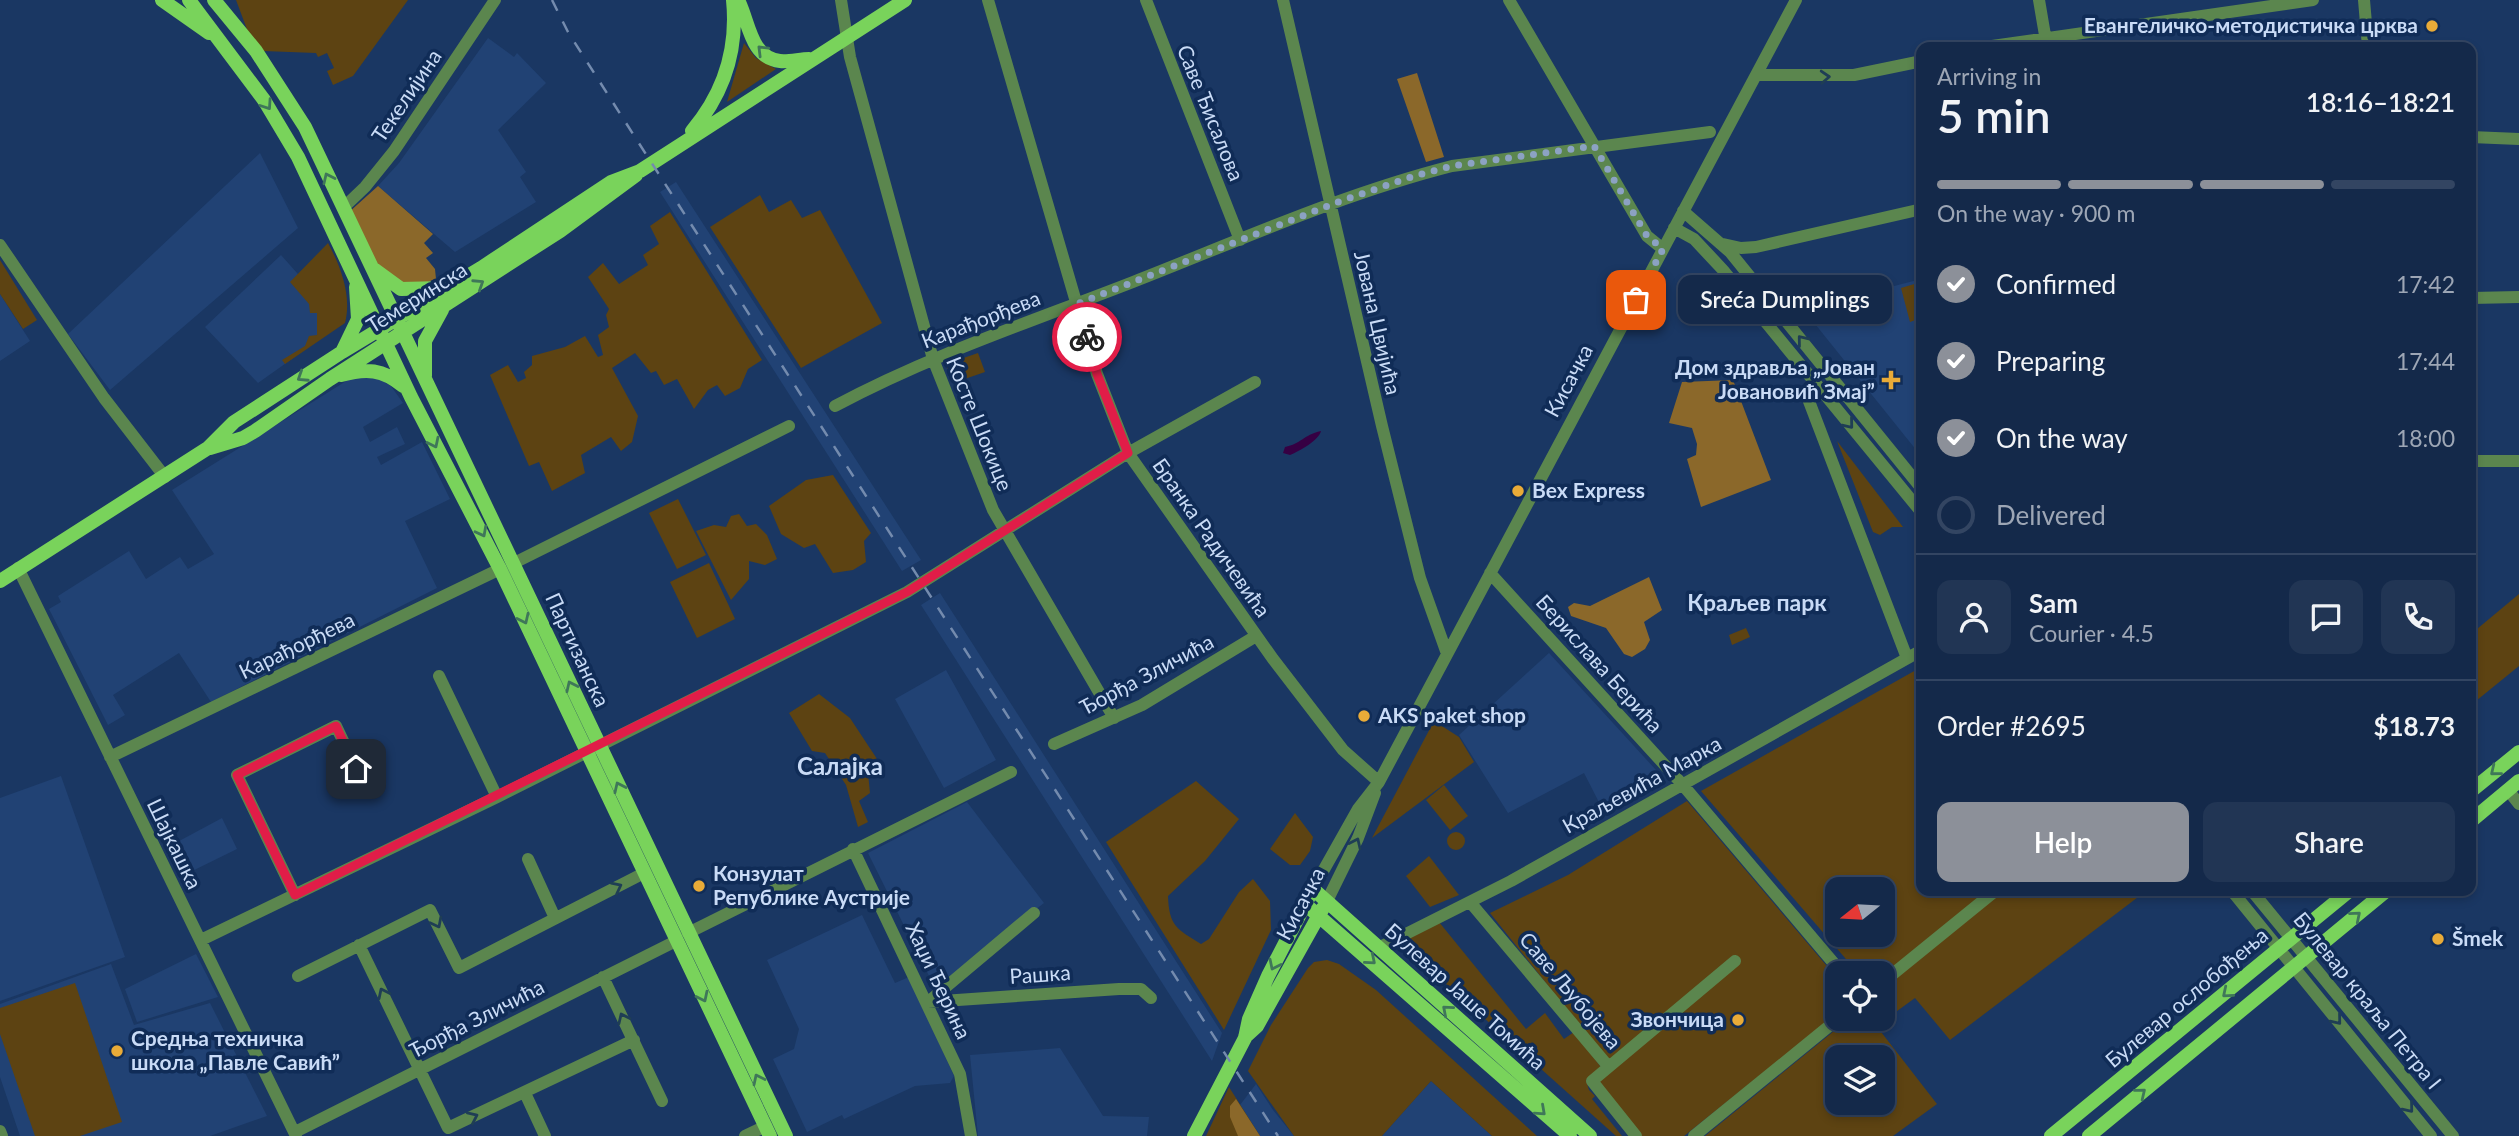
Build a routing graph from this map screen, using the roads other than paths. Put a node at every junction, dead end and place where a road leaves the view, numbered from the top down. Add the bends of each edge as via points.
1 (162, 0) edge
2 (189, 0) edge
3 (214, 0) edge
4 (228, 0) edge
5 (495, 0) edge
6 (735, 0) edge
7 (841, 0) edge
8 (905, 0) edge
9 (988, 0) edge
10 (1146, 0) edge
11 (1283, 0) edge
12 (1508, 0) edge
13 (1796, 0) edge
14 (2039, 0) edge
15 (2313, 0) edge
16 (2364, 0) edge
17 (244, 34) junction
18 (848, 37) junction
19 (2045, 42) edge
20 (2368, 42) edge
21 (233, 56) junction
22 (813, 58) junction
23 (1916, 62) edge
24 (1757, 75) junction
25 (1710, 132) dead end
26 (2476, 137) edge
27 (2519, 139) edge
28 (681, 142) junction
29 (1594, 146) junction
30 (640, 171) junction
31 (1329, 205) junction
32 (342, 208) junction
33 (1916, 210) edge
34 (1683, 211) junction
35 (1674, 228) junction
36 (1240, 240) junction
37 (0, 244) edge
38 (1723, 244) junction
39 (1756, 247) junction
40 (1663, 249) junction
41 (368, 261) junction
42 (352, 268) junction
43 (1748, 274) junction
44 (447, 288) junction
45 (2519, 297) edge
46 (2476, 298) edge
47 (1077, 304) junction
48 (446, 305) junction
49 (395, 320) junction
50 (402, 334) junction
51 (383, 335) junction
52 (342, 352) junction
53 (933, 359) junction
54 (330, 379) junction
55 (1255, 382) dead end
56 (426, 388) junction
57 (407, 389) junction
58 (1807, 396) dead end
59 (835, 406) dead end
60 (789, 426) dead end
61 (208, 449) junction
62 (1128, 453) junction
63 (2476, 461) edge
64 (2519, 461) edge
65 (165, 477) junction
66 (1916, 482) edge
67 (1916, 506) edge
68 (1006, 532) junction
69 (507, 566) junction
70 (19, 568) junction
71 (1490, 572) junction
72 (0, 581) edge
73 (1256, 636) junction
74 (1446, 651) junction
75 (1916, 653) edge
76 (1907, 658) junction
77 (439, 676) dead end
78 (1114, 718) junction
79 (1054, 744) dead end
80 (593, 749) junction
81 (2519, 752) edge
82 (110, 757) junction
83 (1011, 772) dead end
84 (1379, 782) junction
85 (1682, 784) junction
86 (2513, 786) edge
87 (2476, 787) edge
88 (367, 791) dead end
89 (497, 797) junction
90 (2519, 804) edge
91 (2476, 817) edge
92 (853, 849) junction
93 (528, 859) dead end
94 (644, 873) junction
95 (1313, 888) junction
96 (295, 895) junction
97 (1989, 896) edge
98 (2236, 896) edge
99 (2256, 896) edge
100 (2343, 896) edge
101 (2380, 896) edge
102 (1327, 901) junction
103 (1470, 902) junction
104 (1305, 904) junction
105 (1034, 913) dead end
106 (1319, 916) junction
107 (555, 918) junction
108 (682, 937) junction
109 (2291, 939) junction
110 (201, 940) junction
111 (359, 945) junction
112 (1378, 948) junction
113 (2279, 949) junction
114 (2306, 957) junction
115 (1735, 961) dead end
116 (1832, 961) edge
117 (2294, 967) junction
118 (1895, 972) edge
119 (298, 976) dead end
120 (603, 977) junction
121 (1151, 998) dead end
122 (928, 1002) junction
123 (1825, 1029) edge
124 (1245, 1038) junction
125 (634, 1040) junction
126 (1608, 1066) junction
127 (421, 1069) junction
128 (525, 1093) junction
129 (662, 1101) dead end
130 (768, 1131) edge
131 (450, 1132) edge
132 (296, 1134) edge
133 (545, 1136) edge
134 (744, 1136) edge
135 (786, 1136) edge
136 (971, 1136) edge
137 (1194, 1136) edge
138 (1570, 1136) edge
139 (1590, 1136) edge
140 (1636, 1136) edge
141 (1694, 1136) edge
142 (2051, 1136) edge
143 (2089, 1136) edge
144 (2431, 1136) edge
145 (2453, 1136) edge

1 - 21 main road via 202,27
2 - 21 main road
3 - 17 main road
4 - 17 main road
5 - 32 street, Текелијина via 394,151
22 -> 6 main road via 780,61 763,53
6 - 28 main road via 735,30 725,76 705,115
7 - 18 street, Косте Шокице
8 - 18 main road, Темеринска
9 - 47 street, Бранка Радичевића
10 - 36 street, Саве Ђисалова
11 - 31 street, Јована Цвијића
12 - 29 street
13 - 24 street, Кисачка
14 - 19 street
15 - 19 street
16 - 20 street
32 -> 17 main road, Партизанска via 295,110
18 - 22 main road, Темеринска
18 - 53 street, Косте Шокице
21 -> 42 main road, Партизанска via 288,138
22 - 28 main road, Темеринска
24 -> 23 street via 1854,75
24 - 34 street, Кисачка
25 - 29 street, Карађорђева
26 - 27 street
28 - 30 main road, Темеринска
29 - 31 street, Карађорђева via 1452,166
29 - 40 street via 1647,236
30 - 44 main road, Темеринска via 611,183
48 -> 30 main road, Темеринска via 560,231
31 - 36 street, Карађорђева
31 - 74 street, Јована Цвијића via 1420,578
32 - 41 main road, Партизанска
33 - 39 street
34 - 35 street, Кисачка
34 - 38 street
35 - 40 street, Кисачка
35 -> 67 street via 1694,239 1717,263
36 - 47 street, Карађорђева
37 - 65 street via 96,387
38 - 39 street
38 - 43 street
39 - 43 street via 1747,257
40 - 71 street, Кисачка
41 - 44 main road via 401,289
41 - 49 main road, Партизанска
42 - 51 main road, Партизанска
42 - 52 main road via 358,319
66 -> 43 street
44 - 49 main road, Темеринска
45 - 46 street
47 - 53 street, Карађорђева
47 - 62 street, Бранка Радичевића via 1097,374
48 - 50 main road, Темеринска
48 - 56 main road via 425,341
49 - 50 main road, Партизанска
49 - 51 main road, Темеринска
50 - 51 main road, Темеринска
50 - 56 main road, Партизанска
51 - 52 main road, Темеринска
51 - 54 main road, Темеринска
51 - 57 main road, Партизанска
52 -> 61 main road, Темеринска via 234,422
53 - 59 street, Карађорђева
53 - 68 street, Косте Шокице via 989,501
54 - 57 main road via 355,371 382,372
54 - 61 main road, Темеринска via 243,438
55 - 62 street
56 - 69 main road, Партизанска
57 -> 69 main road, Партизанска
58 - 76 street
60 - 69 street, Карађорђева
61 - 65 main road, Темеринска
62 - 68 street
62 - 73 street, Бранка Радичевића
63 - 64 street
65 - 70 main road, Темеринска
68 - 78 street, Косте Шокице
68 - 80 street via 907,592
69 - 80 main road, Партизанска
69 - 82 street, Карађорђева
70 - 72 main road, Темеринска
70 - 82 street, Шајкашка
71 - 74 street, Кисачка
71 - 85 street, Берислава Берића
73 - 78 street, Ђорђа Зличића
73 - 84 street, Бранка Радичевића via 1343,750
74 - 84 street, Кисачка
75 - 76 street, Краљевића Марка
76 - 85 street, Краљевића Марка
77 - 89 street
78 - 79 street, Ђорђа Зличића
80 - 89 street
80 - 94 main road, Партизанска
108 -> 80 main road, Партизанска
81 -> 87 main road
82 - 110 street, Шајкашка
83 - 92 street, Ђорђа Зличића
84 - 95 street, Кисачка via 1358,809
102 -> 84 street, Кисачка
85 - 103 street, Краљевића Марка
85 - 116 street, Берислава Берића
86 - 90 street
86 - 91 main road
88 - 96 street via 336,726 237,775
89 - 96 street
92 - 108 street, Ђорђа Зличића
92 - 122 street, Хаџи Ђерина
93 - 107 street
107 -> 94 street
94 - 108 main road, Партизанска
95 - 102 main road, Булевар Јаше Томића
95 - 104 main road, Кисачка
96 - 110 street
97 - 118 street
98 - 113 street, Булевар краља Петра I
99 - 109 street, Булевар краља Петра I
100 - 109 main road, Булевар ослобођења
114 -> 101 main road, Булевар ослобођења
102 - 106 main road, Кисачка
102 - 112 main road, Булевар Јаше Томића
103 - 112 street, Краљевића Марка
103 - 126 street, Саве Љубојева
104 - 106 main road, Булевар Јаше Томића
104 -> 124 main road, Кисачка via 1254,1008
105 - 122 street
106 - 124 main road, Кисачка via 1257,1026
106 -> 138 main road, Булевар Јаше Томића
111 -> 107 street via 430,910 459,968
108 - 120 street, Ђорђа Зличића
108 -> 130 main road, Партизанска
135 -> 108 main road, Партизанска
109 - 113 main road, Булевар ослобођења
109 - 114 street, Булевар краља Петра I
110 - 132 street, Шајкашка
111 - 119 street
127 -> 111 street
139 -> 112 main road, Булевар Јаше Томића
113 - 117 street, Булевар краља Петра I
113 -> 142 main road, Булевар ослобођења
114 - 117 main road, Булевар ослобођења
114 - 145 street, Булевар краља Петра I
115 - 126 street
143 -> 117 main road, Булевар ослобођења
117 -> 144 street, Булевар краља Петра I
125 -> 120 street
120 - 127 street, Ђорђа Зличића
121 - 122 street, Рашка via 1141,989 1119,989
122 - 136 street, Хаџи Ђерина via 964,1088
123 - 141 street
124 - 137 main road, Кисачка
125 - 128 street
125 - 129 street
126 - 140 street, Саве Љубојева via 1591,1081
127 - 131 street
127 - 132 street, Ђорђа Зличића
131 -> 128 street
128 - 133 street
130 - 134 street

